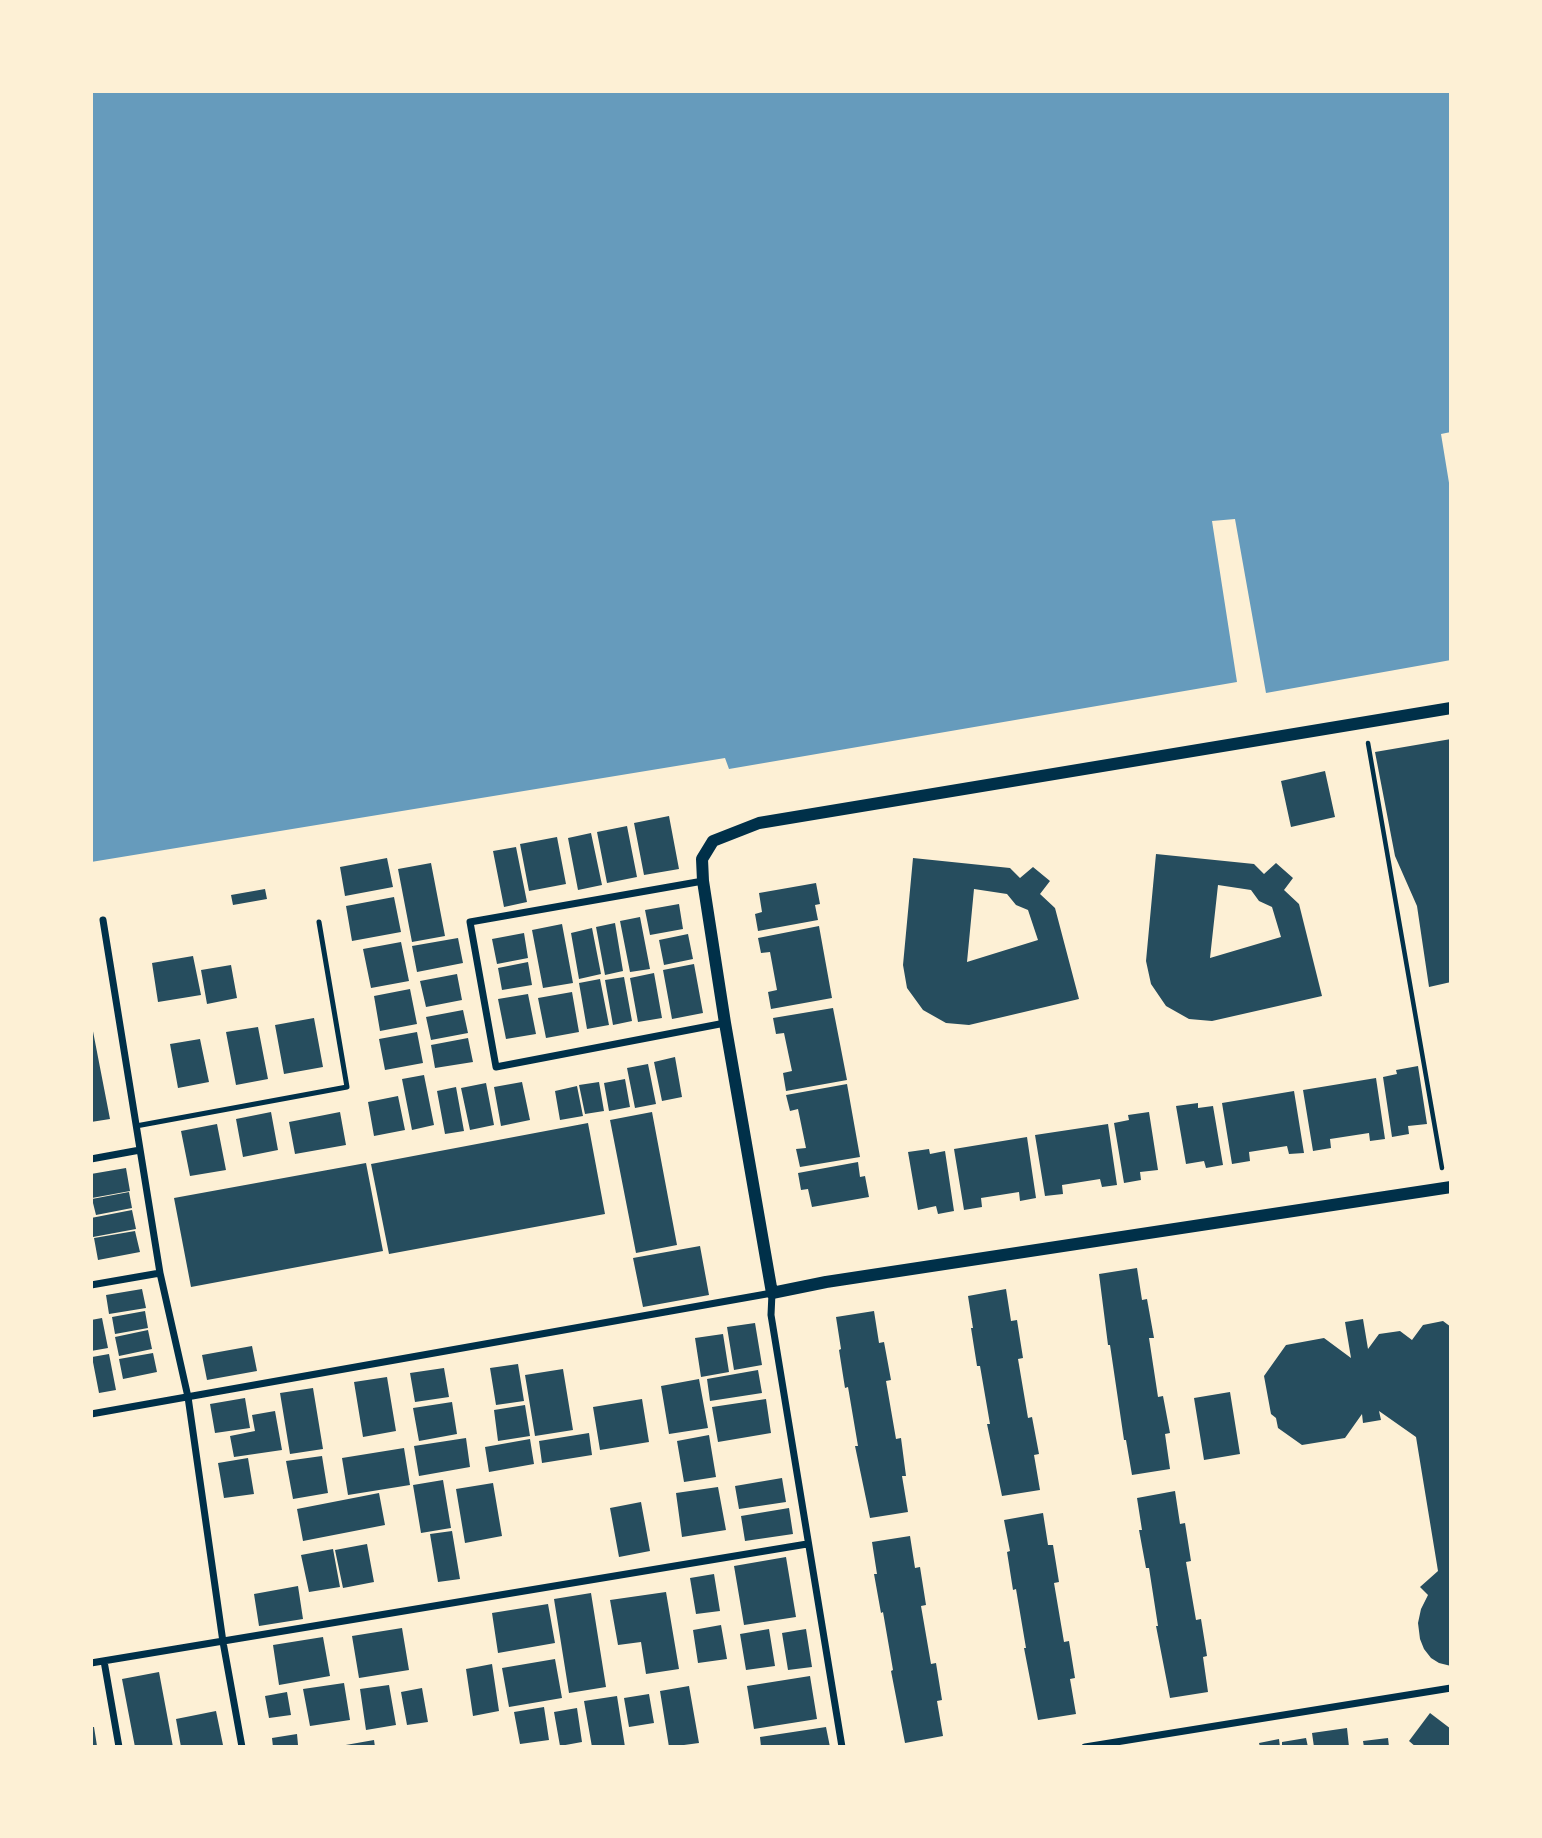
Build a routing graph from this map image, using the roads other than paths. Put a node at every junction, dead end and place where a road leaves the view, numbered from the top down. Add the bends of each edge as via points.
1 (1451, 708) edge
2 (703, 881) junction
3 (103, 920) dead end
4 (319, 922) dead end
5 (725, 1023) junction
6 (136, 1126) junction
7 (140, 1150) junction
8 (91, 1158) edge
9 (1451, 1187) edge
10 (160, 1273) junction
11 (91, 1285) edge
12 (772, 1293) junction
13 (188, 1397) junction
14 (91, 1413) edge
15 (807, 1544) junction
16 (223, 1642) junction
17 (104, 1661) junction
18 (91, 1663) edge
19 (1451, 1688) edge
20 (119, 1747) edge
21 (242, 1747) edge
22 (842, 1747) edge
23 (1085, 1747) edge

1 - 2 street via 759,823 713,841 702,859
2 - 5 street
2 - 5 street via 470,922 496,1067
3 - 6 street
4 - 6 lane via 347,1087
5 - 12 street
6 - 7 street
7 - 8 street
7 - 10 street
9 - 12 street
10 - 11 street
10 - 13 street
12 - 13 street
12 - 15 street via 771,1315
13 - 14 street
13 - 16 street
15 - 16 street
15 - 22 street
16 - 17 street
16 - 21 street
17 - 18 street
17 - 20 street
19 - 23 street

